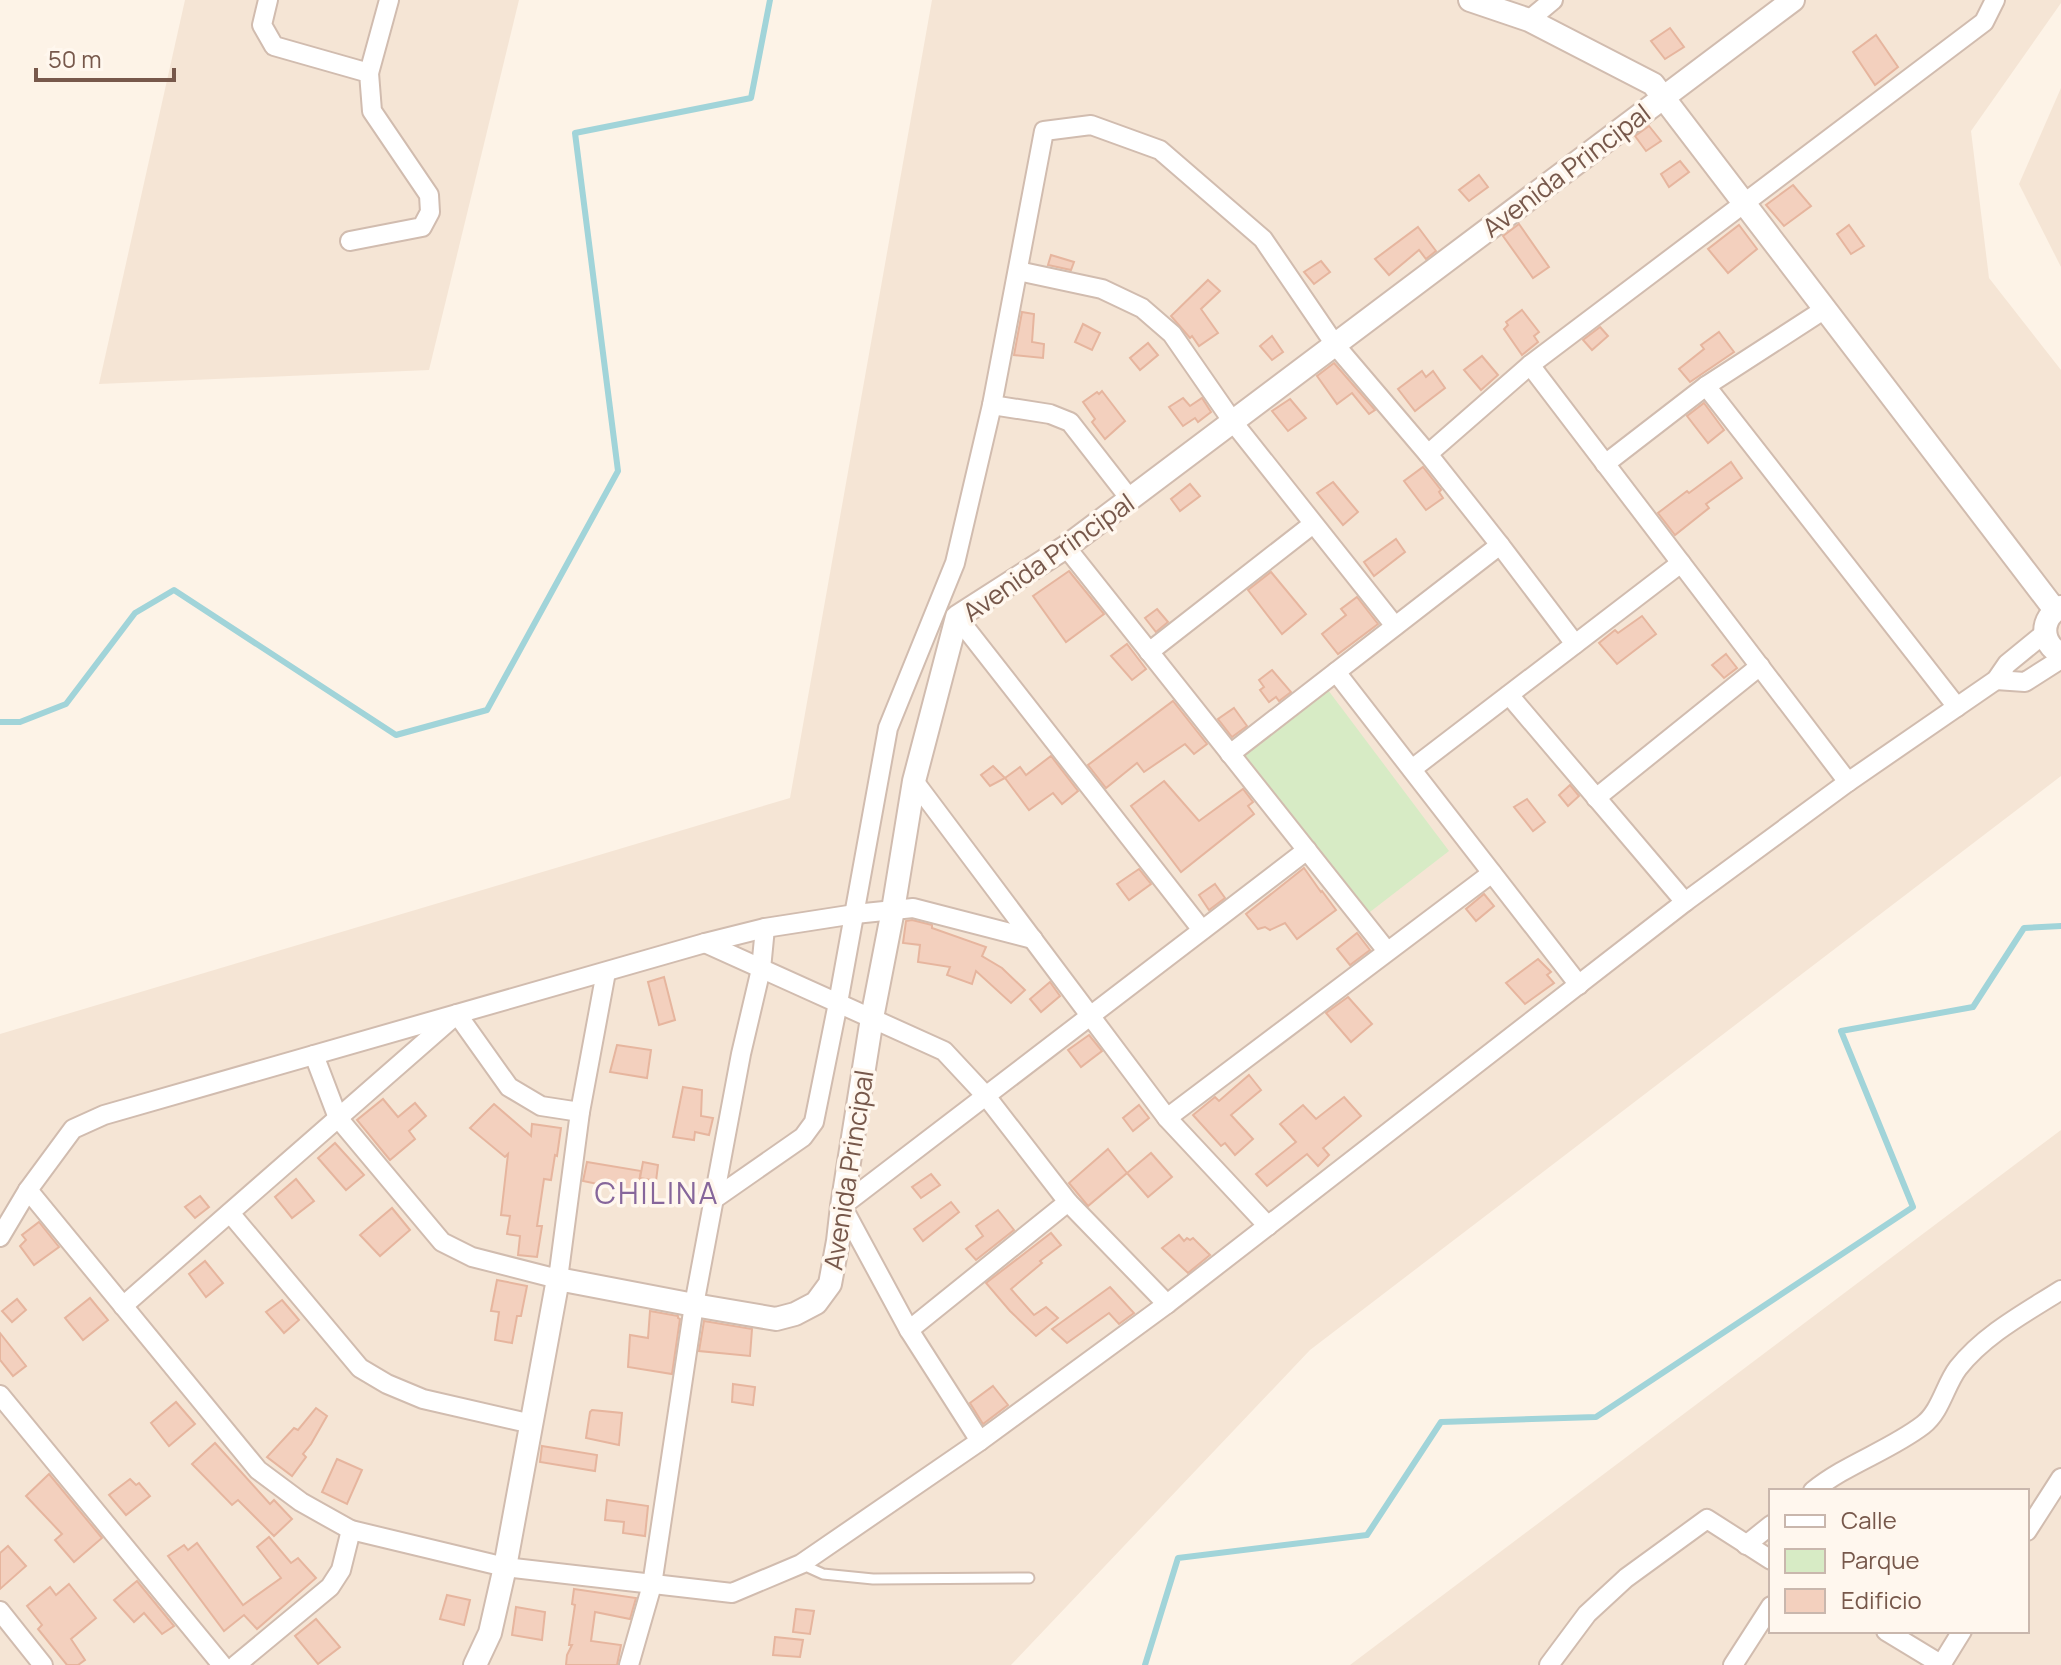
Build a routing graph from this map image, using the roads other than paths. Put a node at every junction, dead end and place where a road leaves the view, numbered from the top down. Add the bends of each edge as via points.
1 (268, 0) edge
2 (389, 0) edge
3 (1470, 0) edge
4 (1553, 0) edge
5 (1793, 0) edge
6 (1995, 0) edge
7 (1529, 20) junction
8 (369, 73) junction
9 (1663, 97) junction
10 (1745, 202) junction
11 (350, 241) dead end
12 (1018, 271) junction
13 (1825, 309) junction
14 (1336, 346) junction
15 (1530, 365) junction
16 (1706, 386) junction
17 (992, 405) junction
18 (1233, 422) junction
19 (1428, 454) junction
20 (1605, 464) junction
21 (1130, 499) junction
22 (1313, 524) junction
23 (1500, 545) junction
24 (1066, 547) junction
25 (1681, 563) junction
26 (2058, 608) edge
27 (957, 617) junction
28 (1395, 626) junction
29 (2045, 633) junction
30 (1575, 644) junction
31 (1149, 652) junction
32 (2061, 657) edge
33 (1760, 666) junction
34 (1336, 672) junction
35 (1996, 680) junction
36 (1509, 695) junction
37 (1957, 707) junction
38 (1230, 754) junction
39 (1412, 769) junction
40 (914, 781) junction
41 (1848, 782) junction
42 (1596, 798) junction
43 (1307, 850) junction
44 (1492, 873) junction
45 (1685, 902) junction
46 (893, 910) junction
47 (855, 914) junction
48 (765, 928) junction
49 (1202, 930) junction
50 (1033, 939) junction
51 (705, 943) junction
52 (1387, 951) junction
53 (761, 969) junction
54 (606, 972) junction
55 (1579, 985) junction
56 (838, 1003) junction
57 (457, 1014) junction
58 (1091, 1016) junction
59 (872, 1018) junction
60 (314, 1055) junction
61 (986, 1096) junction
62 (580, 1112) junction
63 (338, 1118) junction
64 (1167, 1118) junction
65 (28, 1190) junction
66 (714, 1199) junction
67 (1068, 1202) junction
68 (842, 1206) junction
69 (230, 1213) junction
70 (1268, 1226) junction
71 (0, 1237) edge
72 (558, 1279) junction
73 (2061, 1290) edge
74 (1167, 1304) junction
75 (694, 1305) junction
76 (123, 1306) junction
77 (909, 1330) junction
78 (0, 1395) edge
79 (532, 1424) junction
80 (980, 1441) junction
81 (2061, 1478) edge
82 (1816, 1489) edge
83 (1769, 1527) edge
84 (2029, 1528) edge
85 (351, 1530) junction
86 (1746, 1545) junction
87 (1769, 1559) edge
88 (801, 1564) junction
89 (505, 1567) junction
90 (1029, 1578) dead end
91 (652, 1585) junction
92 (1769, 1609) edge
93 (0, 1611) edge
94 (1889, 1633) edge
95 (1961, 1633) edge
96 (43, 1665) edge
97 (222, 1665) edge
98 (236, 1665) edge
99 (475, 1665) edge
100 (629, 1665) edge
101 (1549, 1665) edge
102 (1733, 1665) edge
103 (1941, 1665) edge

1 - 8 street via 262,25 274,46
2 - 8 street
3 - 7 street
4 - 7 street
5 - 9 street, Avenida Principal
6 - 10 street via 1984,22
7 - 9 street via 1653,84
8 - 11 street via 372,111 429,195 430,212 422,227
9 - 10 street
9 - 14 street, Avenida Principal
10 - 13 street
10 - 15 street
12 - 14 street via 1044,131 1091,125 1160,150 1252,229
12 - 17 street
12 - 18 street via 1102,289 1142,308 1172,334
13 - 16 street
13 - 26 street
14 - 18 street, Avenida Principal
14 - 19 street
15 - 19 street
15 - 20 street
16 - 20 street
16 - 37 street
17 - 21 street via 1070,422
17 - 47 street via 955,563 888,728
18 - 21 street, Avenida Principal
18 - 22 street
19 - 23 street
20 - 25 street
21 - 24 street, Avenida Principal
22 - 28 street
22 - 31 street
23 - 28 street
23 - 30 street
24 - 27 street, Avenida Principal
24 - 31 street
25 - 30 street
25 - 33 street
26 - 29 street via 2047,620
27 - 40 street, Avenida Principal
27 - 49 street
28 - 34 street
29 - 32 street
29 - 35 street
30 - 36 street
31 - 38 street
32 - 35 street via 2025,682
33 - 41 street
33 - 42 street
34 - 38 street
34 - 39 street
35 - 37 street
36 - 39 street
36 - 42 street
37 - 41 street
38 - 43 street
39 - 44 street
40 - 46 street, Avenida Principal
40 - 50 street
41 - 45 street
42 - 45 street
43 - 49 street
43 - 52 street
44 - 52 street
44 - 55 street
45 - 55 street
46 - 47 street
46 - 50 street via 913,908
46 - 59 street, Avenida Principal
47 - 48 street
47 - 56 street
48 - 51 street
48 - 53 street
49 - 58 street
50 - 58 street
51 - 53 street
51 - 54 street
52 - 64 street
53 - 56 street
53 - 66 street
54 - 57 street
54 - 62 street
55 - 70 street
56 - 59 street
56 - 66 street via 814,1122 803,1137
57 - 60 street
57 - 62 street via 509,1087 541,1106
57 - 63 street
58 - 61 street
58 - 64 street
59 - 61 street via 944,1051
59 - 68 street, Avenida Principal
60 - 63 street
60 - 65 street via 104,1115 73,1129
61 - 67 street
61 - 68 street
62 - 72 street
63 - 69 street
63 - 72 street via 442,1242 472,1257
64 - 70 street
65 - 71 street
65 - 76 street
66 - 75 street
67 - 74 street
67 - 77 street
68 - 75 street, Avenida Principal via 830,1284 816,1303 776,1319
68 - 77 street
69 - 76 street
69 - 79 street via 360,1368 423,1399
70 - 74 street
72 - 75 street, Avenida Principal
72 - 79 street
73 - 82 street via 1989,1336 1959,1366 1926,1423
74 - 80 street
75 - 91 street
76 - 85 street via 258,1470
77 - 80 street
78 - 97 street
79 - 89 street
80 - 88 street
81 - 84 street
83 - 86 street
85 - 89 street
85 - 98 street via 341,1570 330,1587
86 - 87 street
86 - 101 street via 1707,1519 1616,1587 1587,1614
88 - 90 lane via 823,1574 873,1579
88 - 91 street via 732,1593
89 - 91 street
89 - 99 street via 490,1633
91 - 100 street
92 - 102 street
93 - 96 street
94 - 103 street
95 - 103 street

